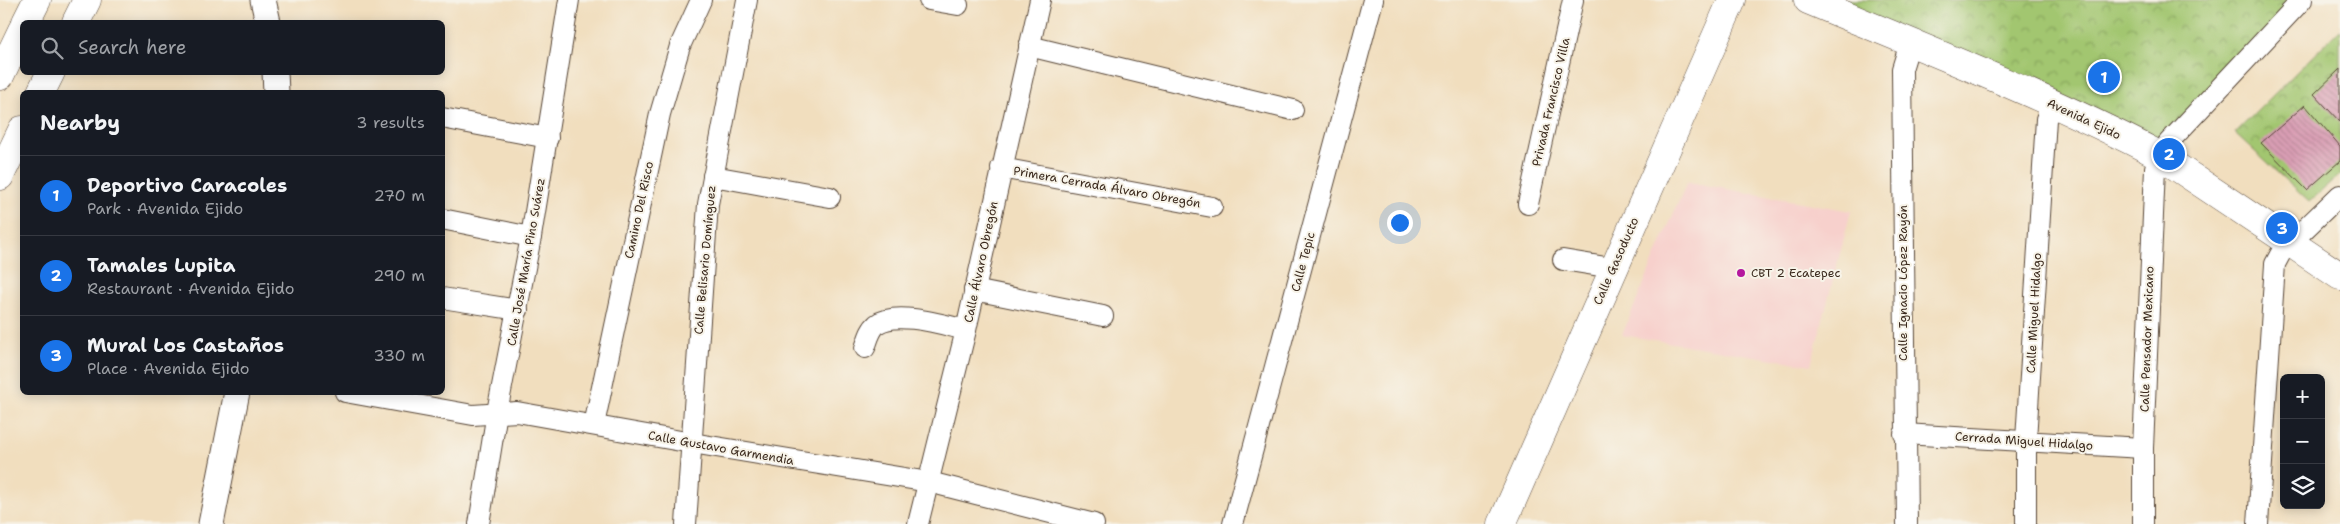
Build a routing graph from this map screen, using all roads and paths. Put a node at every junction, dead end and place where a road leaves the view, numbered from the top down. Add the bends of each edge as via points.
1 (37, 0) edge
2 (87, 0) edge
3 (263, 0) edge
4 (570, 0) edge
5 (701, 0) edge
6 (748, 0) edge
7 (929, 0) edge
8 (1040, 0) edge
9 (1373, 0) edge
10 (1573, 0) edge
11 (1732, 0) edge
12 (1808, 0) edge
13 (2302, 0) edge
14 (958, 5) dead end
15 (27, 20) edge
16 (77, 20) edge
17 (268, 20) edge
18 (20, 34) edge
19 (1910, 43) junction
20 (1029, 46) junction
21 (50, 75) edge
22 (275, 75) edge
23 (0, 76) edge
24 (42, 90) edge
25 (276, 90) edge
26 (2052, 104) junction
27 (1293, 110) dead end
28 (445, 119) edge
29 (20, 134) edge
30 (548, 138) junction
31 (2159, 155) junction
32 (1001, 168) junction
33 (0, 176) edge
34 (713, 176) junction
35 (2340, 195) edge
36 (830, 197) dead end
37 (1528, 204) dead end
38 (1212, 206) dead end
39 (445, 220) edge
40 (531, 237) junction
41 (2292, 242) junction
42 (1563, 260) dead end
43 (1612, 268) junction
44 (2340, 276) edge
45 (974, 290) junction
46 (445, 298) edge
47 (518, 310) junction
48 (1103, 316) dead end
49 (966, 330) junction
50 (865, 348) dead end
51 (236, 395) edge
52 (362, 395) edge
53 (497, 412) junction
54 (594, 425) junction
55 (1904, 434) junction
56 (2026, 440) junction
57 (692, 444) junction
58 (2143, 448) junction
59 (929, 482) junction
60 (211, 524) edge
61 (479, 524) edge
62 (686, 524) edge
63 (918, 524) edge
64 (1094, 524) edge
65 (1234, 524) edge
66 (1502, 524) edge
67 (1907, 524) edge
68 (2026, 524) edge
69 (2143, 524) edge
70 (2258, 524) edge

1 - 15 main road
2 - 16 main road
3 - 17 street
4 - 30 street, Calle José María Pino Suárez
5 - 54 street, Camino Del Risco via 680,46 660,114
6 - 34 street, Calle Belisario Domínguez
7 - 14 street
8 - 20 street, Calle Álvaro Obregón
9 - 65 street, Calle Tepic
10 - 37 street, Privada Francisco Villa
11 - 43 main road, Calle Gasoducto
12 - 19 main road, Avenida Ejido
13 - 31 street
18 - 23 main road
19 - 26 main road, Avenida Ejido
19 - 55 street, Calle Ignacio López Rayón via 1902,69
20 - 27 street
20 - 32 street, Calle Álvaro Obregón
21 - 24 main road
22 - 25 street
26 - 31 main road, Avenida Ejido
26 - 56 street, Calle Miguel Hidalgo via 2046,119
28 - 30 street
29 - 33 main road
30 - 40 street, Calle José María Pino Suárez
31 - 41 main road, Avenida Ejido
31 - 58 street, Calle Pensador Mexicano via 2152,179
32 - 38 street, Primera Cerrada Álvaro Obregón
32 - 45 street, Calle Álvaro Obregón
34 - 36 street
34 - 57 street, Calle Belisario Domínguez via 708,204
35 - 41 street
39 - 40 street
40 - 47 street, Calle José María Pino Suárez
41 - 44 main road, Avenida Ejido
41 - 70 street via 2277,258 2275,269
42 - 43 street
43 - 66 main road, Calle Gasoducto
45 - 48 street
45 - 49 street, Calle Álvaro Obregón
46 - 47 street
47 - 53 street, Calle José María Pino Suárez
49 - 50 street via 907,318 892,319 876,325
49 - 59 street, Calle Álvaro Obregón
51 - 60 street
52 - 53 street, Calle Gustavo Garmendia via 473,415
53 - 54 street, Calle Gustavo Garmendia via 517,412
53 - 61 street, Calle José María Pino Suárez
54 - 57 street, Calle Gustavo Garmendia
55 - 56 street, Cerrada Miguel Hidalgo
55 - 67 street, Calle Ignacio López Rayón
56 - 58 street, Cerrada Miguel Hidalgo
56 - 68 street, Calle Miguel Hidalgo
57 - 59 street, Calle Gustavo Garmendia
57 - 62 street, Calle Belisario Domínguez
58 - 69 street, Calle Pensador Mexicano
59 - 63 street, Calle Álvaro Obregón
59 - 64 street, Calle Gustavo Garmendia

